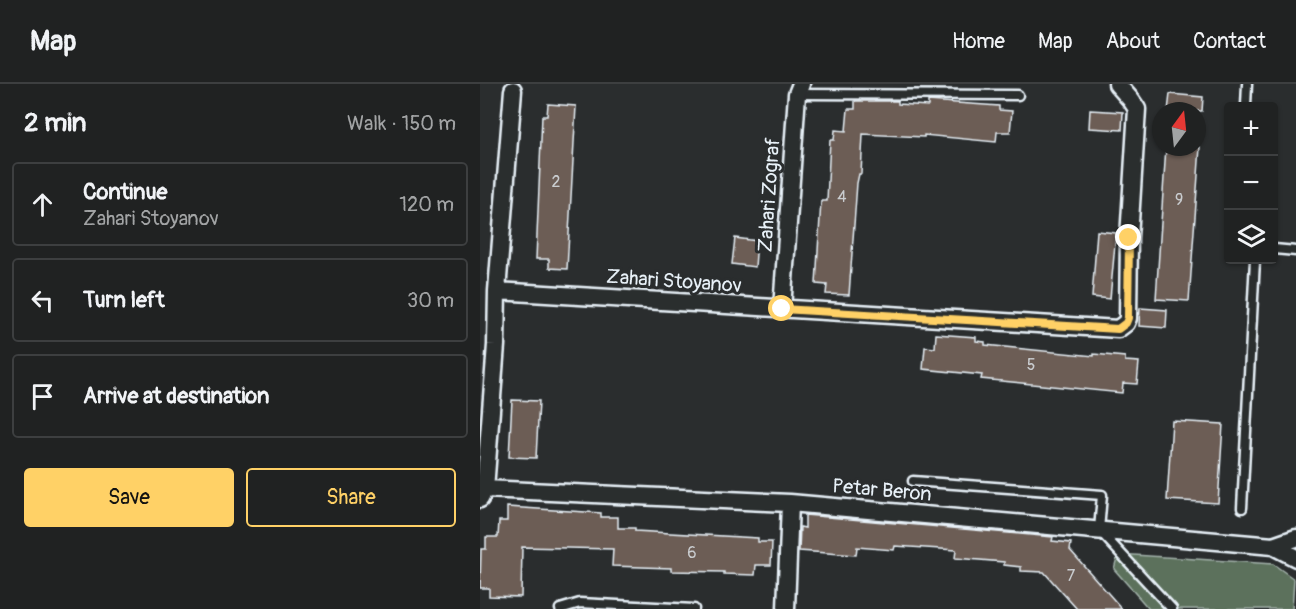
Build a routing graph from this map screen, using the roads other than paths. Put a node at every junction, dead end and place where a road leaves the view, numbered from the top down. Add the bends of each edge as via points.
1 (1117, 84) edge
2 (1247, 84) edge
3 (799, 89) edge
4 (513, 90) dead end
5 (1018, 94) dead end
6 (1246, 102) edge
7 (1278, 249) edge
8 (1296, 251) edge
9 (1255, 264) edge
10 (497, 291) junction
11 (782, 309) junction
12 (913, 481) dead end
13 (483, 494) edge
14 (790, 503) junction
15 (1242, 508) dead end
16 (1099, 530) junction
17 (1296, 538) edge
18 (1273, 546) junction
19 (1296, 558) edge
20 (560, 609) edge
21 (694, 609) edge
22 (786, 609) edge
23 (1172, 609) edge

1 - 11 street, Zahari Stoyanov via 1137,109 1128,318 1118,329
2 - 6 lane
3 - 5 lane
3 - 11 street, Zahari Zograf
4 - 10 street
7 - 8 lane
9 - 15 lane
10 - 11 street, Zahari Stoyanov
10 - 13 street
12 - 16 lane via 1102,495
13 - 14 street, Petar Beron
14 - 16 street, Petar Beron
14 - 22 street
16 - 18 street, Petar Beron
16 - 23 lane
17 - 18 street, Petar Beron
18 - 19 street, Petar Beron
20 - 21 lane via 580,603

